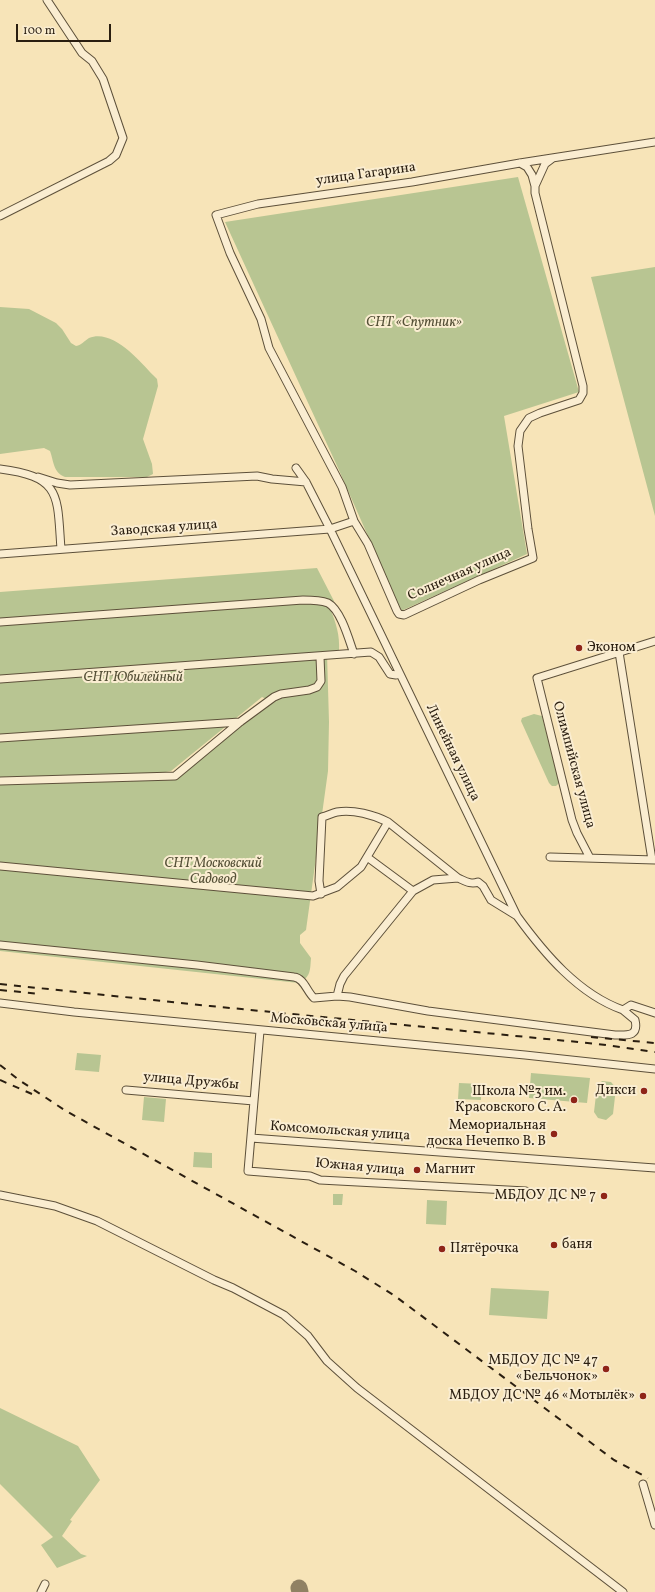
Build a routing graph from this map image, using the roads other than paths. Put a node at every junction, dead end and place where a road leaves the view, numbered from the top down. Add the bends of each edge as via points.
1 (47, 0) edge
2 (655, 142) edge
3 (554, 158) junction
4 (520, 163) junction
5 (535, 186) junction
6 (0, 216) edge
7 (296, 468) dead end
8 (0, 469) edge
9 (38, 477) junction
10 (306, 482) junction
11 (354, 520) junction
12 (330, 529) junction
13 (61, 549) junction
14 (0, 554) edge
15 (0, 622) edge
16 (655, 641) edge
17 (619, 652) junction
18 (354, 654) junction
19 (320, 657) junction
20 (400, 674) junction
21 (0, 679) edge
22 (240, 722) junction
23 (0, 738) edge
24 (0, 781) edge
25 (388, 822) junction
26 (367, 857) junction
27 (550, 857) dead end
28 (590, 858) junction
29 (654, 860) edge
30 (0, 866) edge
31 (458, 878) junction
32 (413, 891) junction
33 (321, 894) junction
34 (517, 916) junction
35 (0, 945) edge
36 (336, 996) junction
37 (0, 1003) edge
38 (626, 1009) junction
39 (655, 1013) edge
40 (636, 1024) junction
41 (260, 1031) junction
42 (655, 1069) edge
43 (126, 1090) dead end
44 (254, 1101) junction
45 (251, 1138) junction
46 (655, 1168) edge
47 (526, 1191) dead end
48 (0, 1195) edge
49 (643, 1484) dead end
50 (655, 1525) edge
51 (45, 1584) dead end
52 (41, 1592) edge
53 (623, 1592) edge

1 - 6 street via 82,53 92,61 103,79 123,138 116,155 109,161
2 - 3 street, улица Гагарина
3 - 4 street, улица Гагарина
3 - 5 street via 545,164
4 - 5 street via 528,167
4 - 11 street, улица Гагарина via 412,182 258,204 216,216 261,319 269,348 342,487
5 - 11 street, Солнечная улица via 583,393 579,400 529,418 520,431 518,446 533,558 404,615 399,614 368,544
7 - 10 street, Линейная улица
8 - 9 street
9 - 10 street via 70,485 257,476
9 - 13 street via 49,486 56,501
10 - 12 street, Линейная улица
11 - 12 street, Заводская улица via 344,526
12 - 13 street, Заводская улица
12 - 20 street, Линейная улица
13 - 14 street, Заводская улица
15 - 18 street via 314,601 328,603 336,610
16 - 17 street
17 - 28 street, Олимпийская улица via 537,678 572,820
17 - 29 street
18 - 19 street
18 - 20 street via 374,653 390,674
19 - 21 street
19 - 22 street via 321,682 317,687 277,695
20 - 34 street, Линейная улица
22 - 23 street
22 - 24 street via 179,774 171,777
25 - 26 street
25 - 31 street
25 - 33 street via 377,817 345,811 322,817 319,881
26 - 32 street
26 - 33 street via 361,867 342,884
27 - 28 street
28 - 29 street
30 - 33 street via 313,896
31 - 32 street via 433,880
31 - 34 street via 468,883 478,882 491,900
32 - 36 street via 344,976
34 - 38 street, Линейная улица via 542,948 579,984 598,998
35 - 36 street via 294,977 301,980 314,998
36 - 40 street via 428,1011 615,1035 634,1033
37 - 41 street, Московская улица
38 - 39 street via 631,1005
38 - 40 street
39 - 40 street via 642,1014
41 - 42 street, Московская улица via 525,1054
41 - 44 street, Комсомольская улица
43 - 44 street, улица Дружбы
44 - 45 street, Комсомольская улица
45 - 46 street, Комсомольская улица
45 - 47 street, Южная улица via 248,1171 310,1176 320,1180
48 - 53 street via 55,1206 97,1221 284,1315 308,1336 342,1376
49 - 50 street
51 - 52 street

